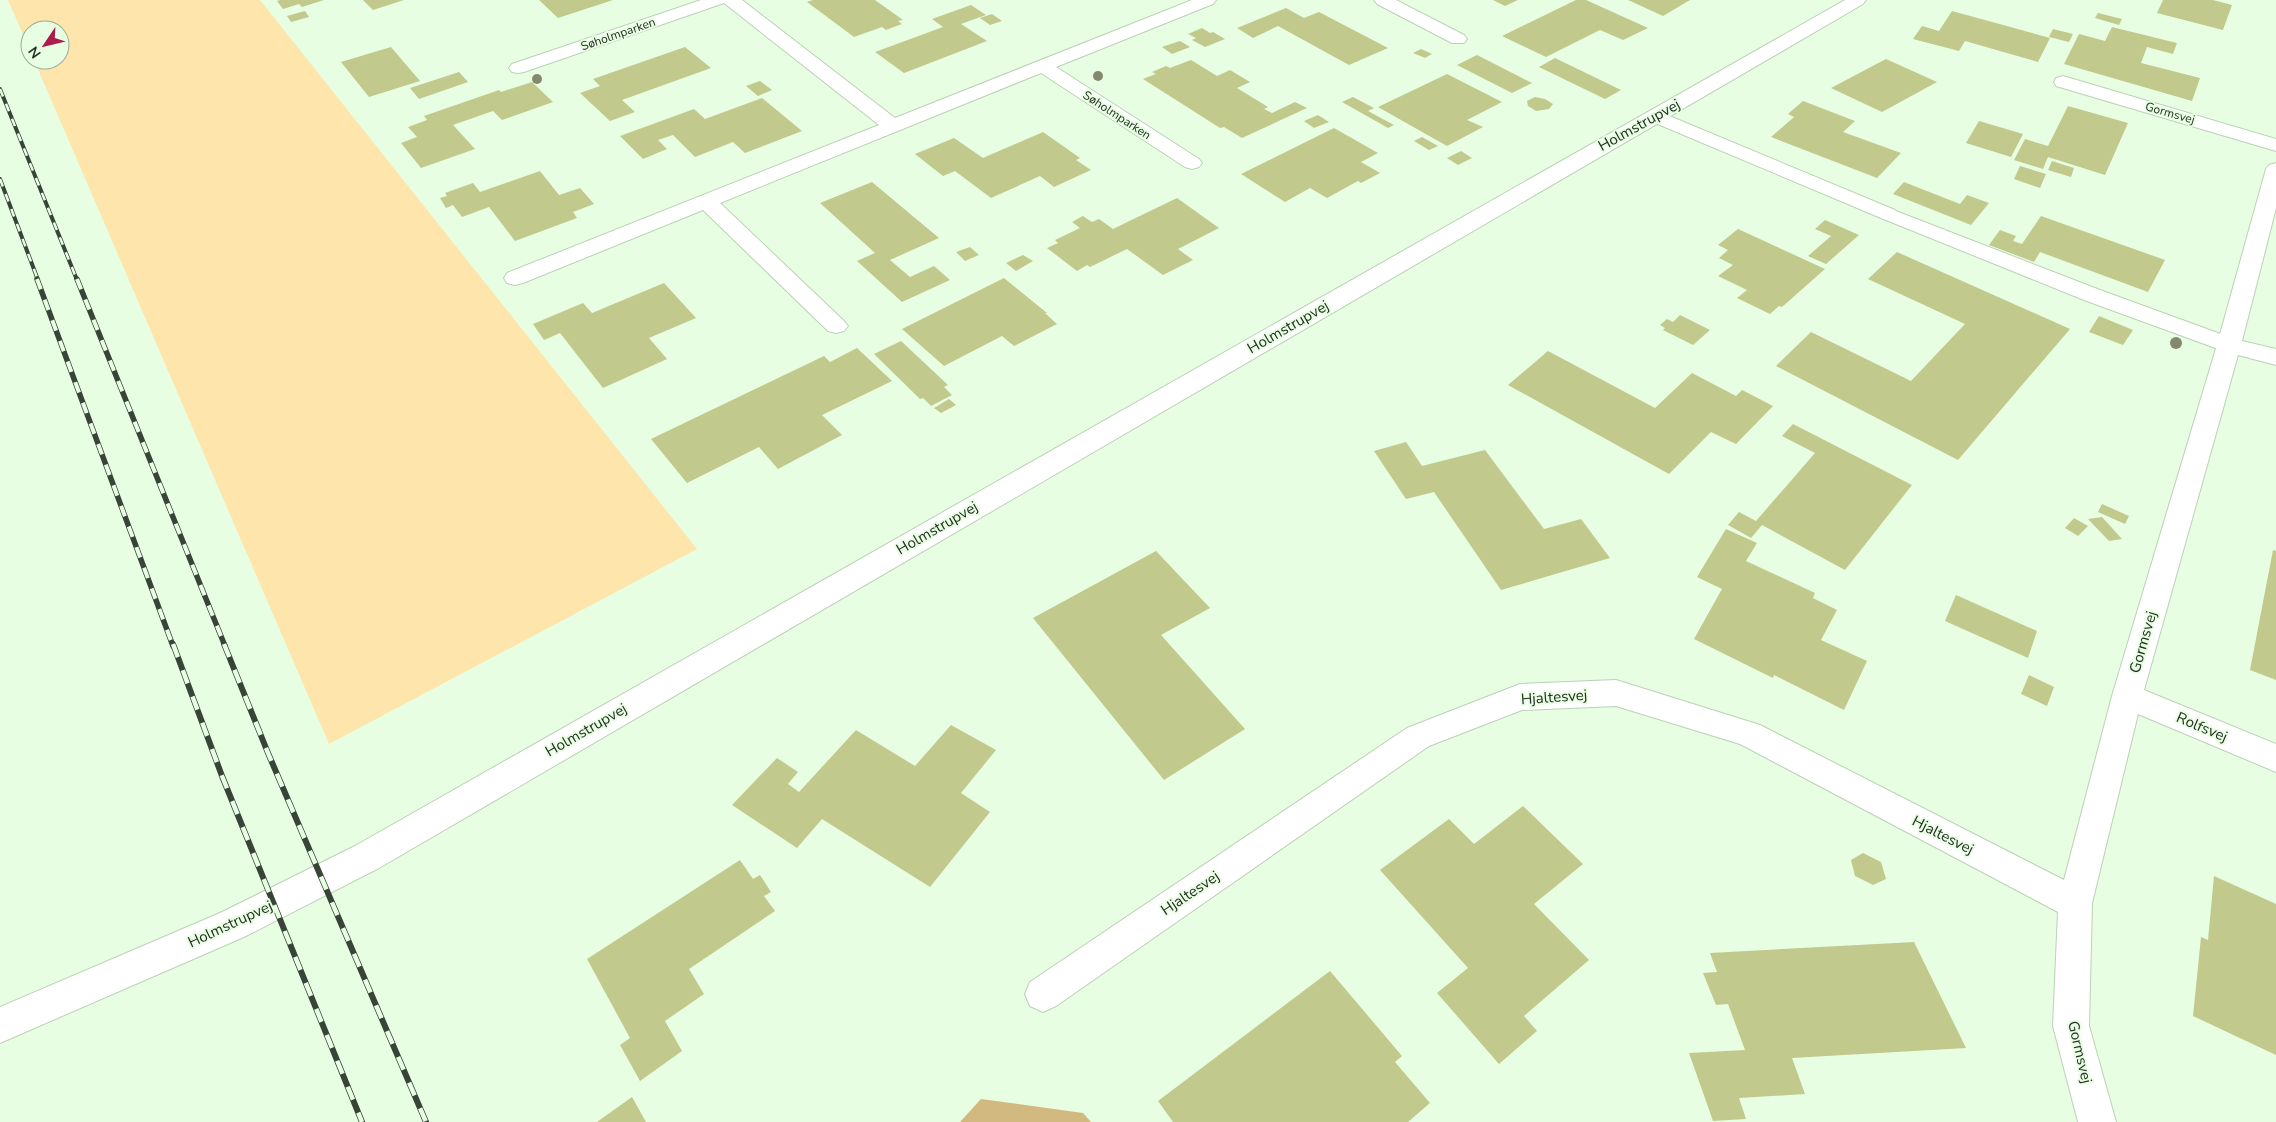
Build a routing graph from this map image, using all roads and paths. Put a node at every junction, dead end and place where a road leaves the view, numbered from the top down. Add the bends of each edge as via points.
1 (718, 0) edge
2 (731, 0) edge
3 (1207, 0) edge
4 (1383, 0) edge
5 (1858, 0) edge
6 (1458, 39) dead end
7 (1042, 66) junction
8 (518, 68) dead end
9 (2063, 82) dead end
10 (1654, 116) junction
11 (893, 126) junction
12 (2276, 144) edge
13 (1192, 163) dead end
14 (2276, 169) edge
15 (706, 201) junction
16 (515, 278) dead end
17 (836, 326) dead end
18 (2229, 345) junction
19 (2276, 357) edge
20 (2127, 696) junction
21 (2276, 758) edge
22 (2075, 903) junction
23 (1043, 994) dead end
24 (0, 1025) edge
25 (2097, 1122) edge

1 - 8 street, Søholmparken
2 - 11 street
3 - 7 street
4 - 6 street
5 - 10 street, Holmstrupvej
7 - 11 street
7 - 13 street, Søholmparken
9 - 12 street, Gormsvej
10 - 18 street via 1888,214
10 - 24 street, Holmstrupvej via 366,856 232,925
11 - 15 street
14 - 18 street, Gormsvej
15 - 16 street
15 - 17 street
18 - 19 street
18 - 20 street, Gormsvej
20 - 21 street, Rolfsvej
20 - 22 street, Gormsvej
22 - 23 street, Hjaltesvej via 1749,734 1616,693 1520,697 1418,737
22 - 25 street, Gormsvej via 2071,1026

